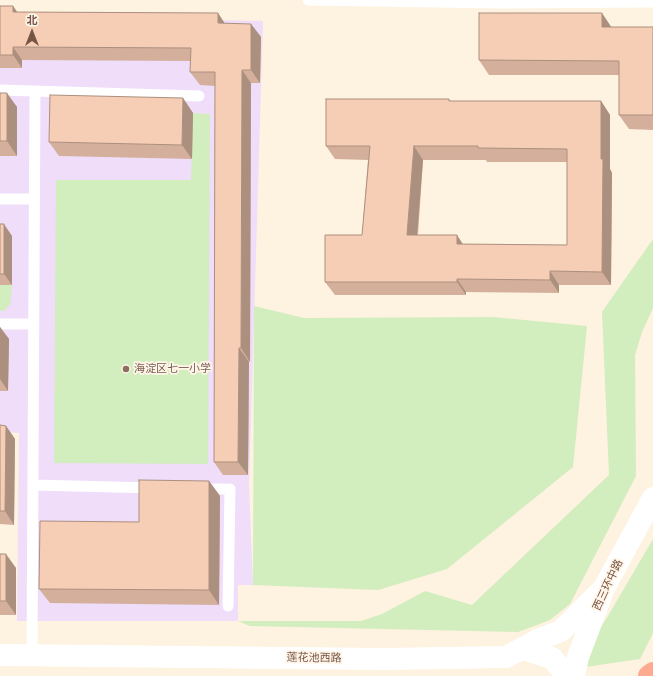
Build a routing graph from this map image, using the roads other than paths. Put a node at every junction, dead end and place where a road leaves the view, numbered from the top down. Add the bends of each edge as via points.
1 (308, 0) edge
2 (501, 1) edge
3 (653, 2) edge
4 (0, 90) edge
5 (35, 90) junction
6 (200, 96) dead end
7 (0, 199) edge
8 (34, 199) junction
9 (0, 324) edge
10 (34, 324) junction
11 (33, 485) junction
12 (167, 488) edge
13 (191, 488) edge
14 (653, 498) edge
15 (604, 588) junction
16 (228, 606) dead end
17 (523, 650) junction
18 (0, 655) edge
19 (32, 655) junction
20 (653, 673) edge
21 (567, 676) edge
22 (574, 676) edge
23 (649, 676) edge

1 - 2 lane
2 - 3 lane
4 - 5 lane
5 - 6 lane
5 - 8 lane
7 - 8 lane
8 - 10 lane
9 - 10 lane
10 - 11 lane
11 - 12 lane
11 - 19 lane
13 - 16 lane via 230,489
14 - 15 street, 西三环中路
15 - 17 street, 莲花池西路 via 562,630 540,639
15 - 22 street, 西三环中路 via 578,657
17 - 19 street, 莲花池西路 via 506,657 383,659
17 - 21 street via 552,658
18 - 19 street, 莲花池西路
20 - 23 highway

